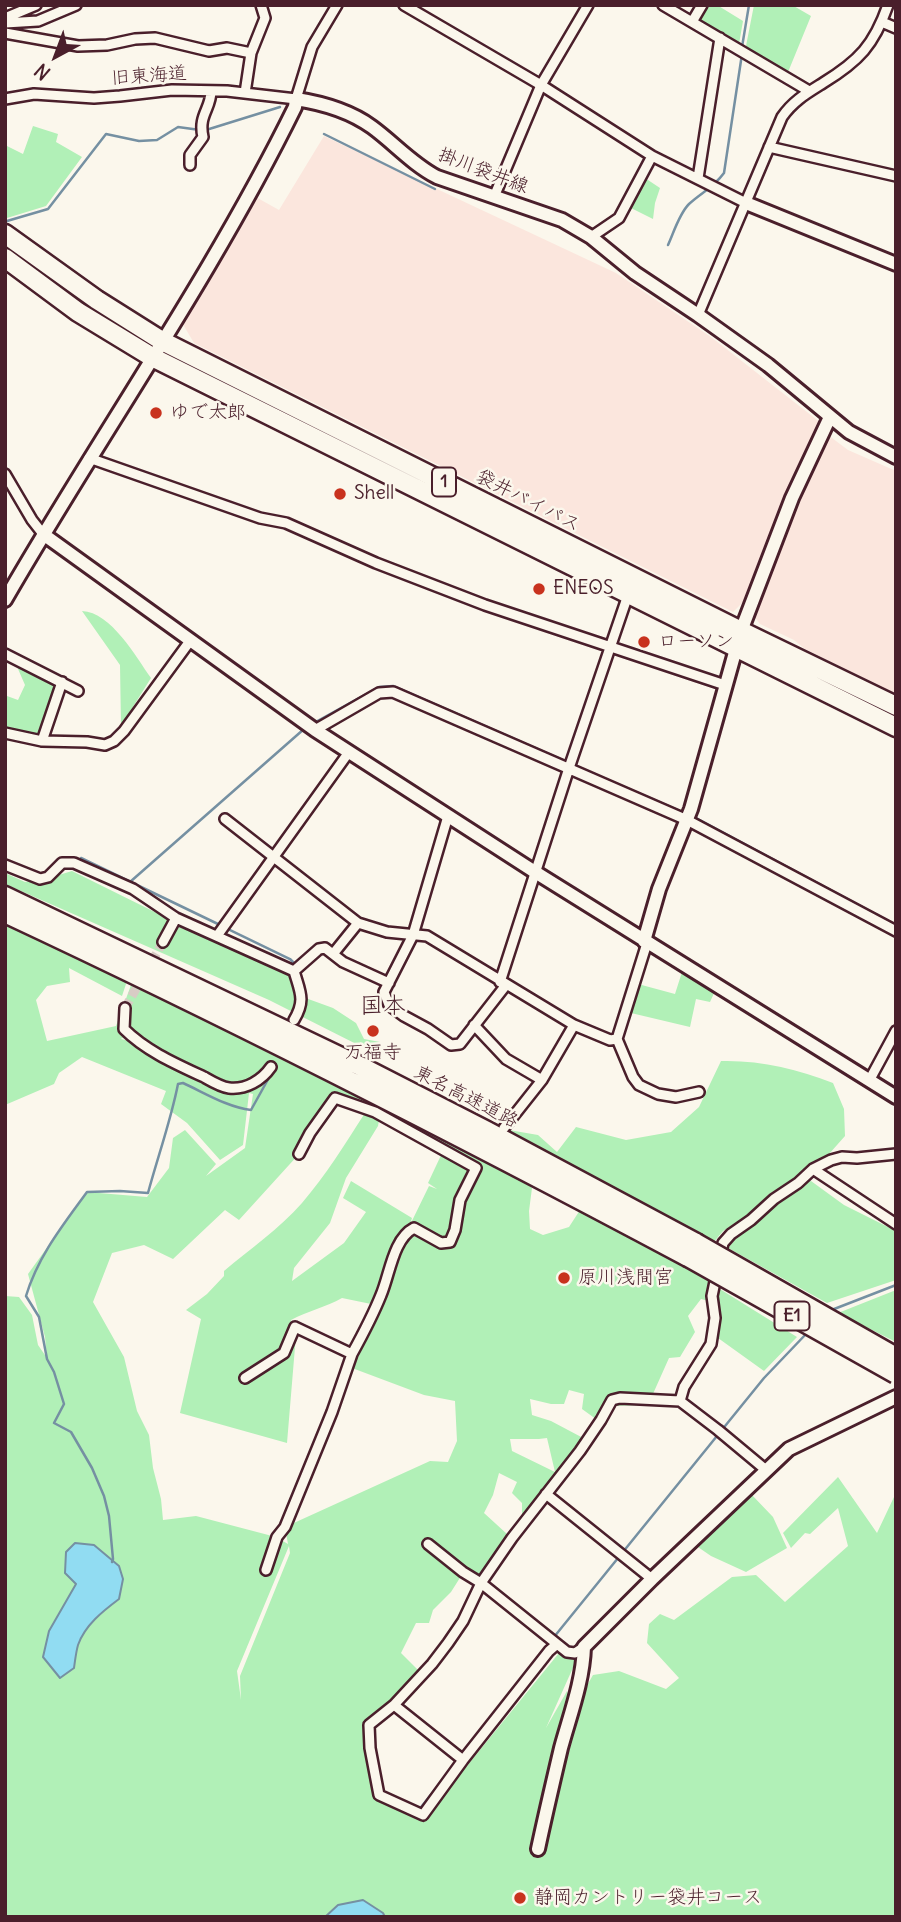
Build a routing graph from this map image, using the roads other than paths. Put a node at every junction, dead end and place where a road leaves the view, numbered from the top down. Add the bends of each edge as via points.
1 (36, 5) edge
2 (76, 5) edge
3 (261, 5) edge
4 (337, 5) edge
5 (404, 5) edge
6 (588, 5) edge
7 (663, 5) edge
8 (702, 5) edge
9 (888, 5) edge
10 (5, 20) edge
11 (692, 22) junction
12 (882, 22) junction
13 (896, 28) edge
14 (5, 33) edge
15 (720, 38) junction
16 (251, 53) junction
17 (541, 85) junction
18 (211, 91) junction
19 (809, 91) junction
20 (245, 93) junction
21 (5, 99) edge
22 (296, 99) junction
23 (769, 147) junction
24 (652, 156) junction
25 (190, 165) dead end
26 (896, 176) edge
27 (698, 178) junction
28 (494, 198) junction
29 (746, 204) junction
30 (5, 234) edge
31 (591, 237) junction
32 (5, 258) edge
33 (896, 264) edge
34 (698, 315) junction
35 (162, 341) junction
36 (152, 357) junction
37 (830, 417) junction
38 (896, 457) edge
39 (89, 458) junction
40 (5, 474) edge
41 (43, 534) junction
42 (628, 595) junction
43 (5, 600) edge
44 (741, 631) junction
45 (190, 641) junction
46 (610, 646) junction
47 (735, 648) junction
48 (5, 654) edge
49 (62, 682) junction
50 (725, 685) junction
51 (78, 691) dead end
52 (896, 706) edge
53 (310, 727) junction
54 (896, 727) edge
55 (5, 733) edge
56 (42, 741) junction
57 (349, 752) junction
58 (570, 765) junction
59 (448, 816) junction
60 (225, 819) dead end
61 (687, 820) junction
62 (273, 858) junction
63 (5, 865) edge
64 (535, 872) junction
65 (5, 895) edge
66 (5, 913) edge
67 (176, 918) junction
68 (358, 923) junction
69 (896, 932) edge
70 (413, 935) junction
71 (216, 936) junction
72 (163, 942) tunnel mouth
73 (646, 942) junction
74 (333, 954) junction
75 (294, 971) junction
76 (389, 983) junction
77 (503, 983) junction
78 (125, 1008) dead end
79 (294, 1020) dead end
80 (474, 1025) junction
81 (574, 1025) junction
82 (896, 1031) edge
83 (617, 1039) junction
84 (271, 1067) dead end
85 (542, 1080) junction
86 (869, 1081) junction
87 (699, 1092) dead end
88 (896, 1097) edge
89 (504, 1128) dead end
90 (299, 1154) dead end
91 (896, 1154) edge
92 (813, 1169) junction
93 (896, 1224) edge
94 (692, 1250) junction
95 (352, 1354) junction
96 (896, 1357) edge
97 (896, 1374) edge
98 (245, 1378) dead end
99 (896, 1396) edge
100 (680, 1401) junction
101 (766, 1470) junction
102 (546, 1494) junction
103 (428, 1544) dead end
104 (266, 1570) dead end
105 (652, 1579) junction
106 (481, 1584) junction
107 (554, 1641) junction
108 (584, 1647) junction
109 (394, 1705) junction
110 (461, 1758) junction
111 (538, 1849) dead end

1 - 10 street
2 - 10 street via 38,21
3 - 16 street via 265,18
4 - 22 street via 312,47
5 - 17 street
6 - 17 street
7 - 11 street
8 - 11 street
9 - 12 street
11 - 15 street
12 - 13 street
12 - 19 street via 855,62
14 - 16 street via 71,45 107,46 155,38 209,51 227,48
15 - 19 street
15 - 27 street
16 - 20 street
17 - 24 street
17 - 28 street
18 - 20 street, 旧東海道
18 - 21 street, 旧東海道 via 94,97 34,94
18 - 25 street via 201,120 203,136 190,155
19 - 23 street via 789,106
20 - 22 street, 旧東海道
22 - 28 street, 掛川袋井線 via 356,118 424,170
22 - 35 street via 254,187
23 - 26 street
23 - 29 street
24 - 27 street
24 - 31 street via 619,218
27 - 29 street
28 - 31 street, 掛川袋井線 via 562,220
29 - 33 street
29 - 34 street
30 - 35 highway, 袋井バイパス / 1
31 - 34 street, 掛川袋井線
32 - 36 highway, 袋井バイパス / 1 via 78,312
34 - 37 street, 掛川袋井線
35 - 36 street
35 - 44 highway, 袋井バイパス / 1
36 - 39 street
36 - 42 highway, 袋井バイパス / 1
37 - 38 street, 掛川袋井線
37 - 44 street via 792,498
39 - 41 street
39 - 46 street via 286,523 485,605
40 - 41 street
41 - 43 street
41 - 45 street
42 - 46 street
42 - 47 highway, 袋井バイパス / 1
44 - 47 street
44 - 52 highway, 袋井バイパス / 1
45 - 53 street
45 - 56 street via 114,741 105,745
46 - 50 street
46 - 58 street
47 - 50 street
47 - 54 highway, 袋井バイパス / 1
48 - 49 street
49 - 51 street
49 - 56 street
50 - 61 street
53 - 57 street
53 - 58 street via 379,693 393,692
55 - 56 street
57 - 59 street
57 - 62 street
58 - 61 street
58 - 64 street
59 - 64 street
59 - 70 street
60 - 62 street
61 - 69 street
61 - 73 street via 659,889
62 - 68 street
62 - 71 street
63 - 67 street via 40,879 62,863 74,863 132,888
64 - 73 street
64 - 77 street
65 - 94 highway, 東名高速道路 / E1 via 487,1131
66 - 94 highway, 東名高速道路 / E1
67 - 71 street
67 - 72 street
68 - 70 street
68 - 74 street
70 - 76 street
70 - 77 street via 427,936
71 - 75 street
73 - 83 street
73 - 86 street
74 - 75 street via 318,949
74 - 76 street
75 - 79 street via 301,993 301,1008
76 - 80 street via 384,992 389,1005 451,1045 460,1044
77 - 80 street
77 - 81 street
78 - 84 street via 124,1029 133,1038 227,1088 254,1082
80 - 85 street via 506,1059
81 - 83 street
81 - 85 street
82 - 86 street
83 - 87 street via 639,1085 676,1097
85 - 89 street
86 - 88 street
90 - 95 street via 335,1098 375,1112 476,1168 460,1200 450,1242 441,1243 414,1228 406,1232
91 - 92 street via 842,1157
92 - 93 street
92 - 100 street via 723,1243 712,1296 711,1344
94 - 96 highway, 東名高速道路 / E1, bridge
94 - 97 highway, 東名高速道路 / E1, bridge
95 - 98 street via 295,1328 284,1353
95 - 104 street
99 - 101 street via 789,1449
100 - 101 street
100 - 102 street via 612,1400
101 - 105 street
102 - 105 street
102 - 106 street
103 - 106 street
105 - 108 street
106 - 107 street
106 - 109 street via 448,1643
107 - 108 street via 567,1652
107 - 110 street
108 - 111 street
109 - 110 street
109 - 110 street via 369,1725 379,1796 423,1815

